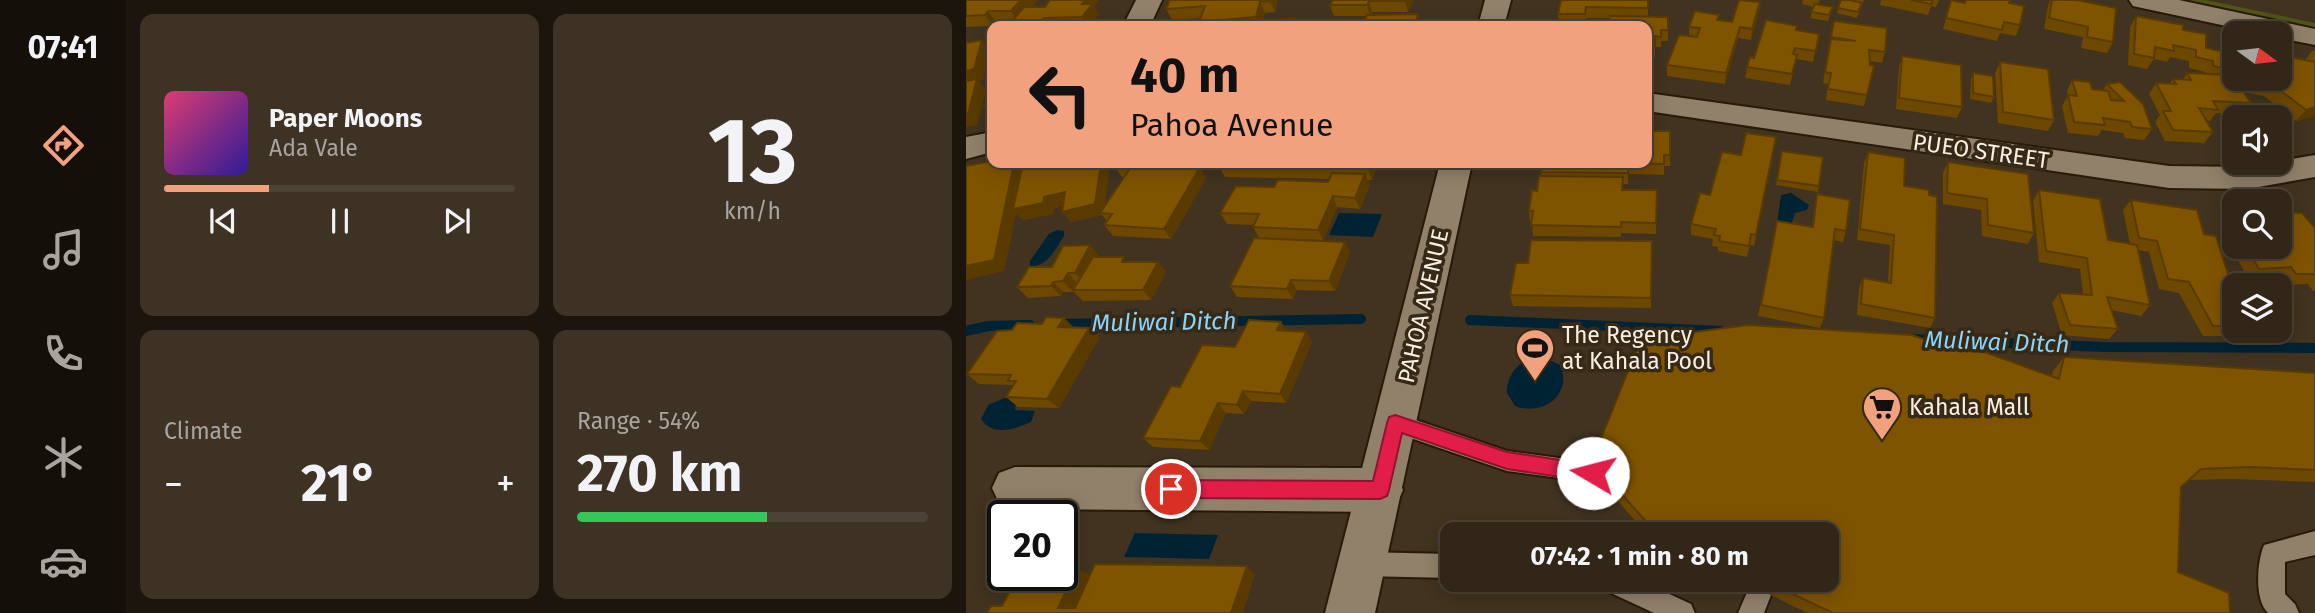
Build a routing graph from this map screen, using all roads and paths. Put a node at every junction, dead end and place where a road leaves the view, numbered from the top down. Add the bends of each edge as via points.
1 (1149, 0) edge
2 (1498, 0) edge
3 (2143, 0) edge
4 (2241, 0) edge
5 (2315, 15) edge
6 (1138, 21) edge
7 (1492, 21) edge
8 (2315, 37) edge
9 (1652, 103) edge
10 (987, 143) edge
11 (966, 148) edge
12 (2315, 166) edge
13 (1456, 168) edge
14 (1395, 423) junction
15 (1640, 479) edge
16 (1015, 488) dead end
17 (1380, 490) junction
18 (2315, 542) edge
19 (1361, 564) junction
20 (1440, 566) edge
21 (1637, 592) edge
22 (1350, 613) edge
23 (1682, 613) edge
24 (2286, 613) edge

1 - 6 street
2 - 7 street
3 - 8 street
4 - 5 street
9 - 12 street, PUEO STREET via 2169,177 2247,178
10 - 11 street
13 - 14 street, PAHOA AVENUE
14 - 15 lane via 1507,461
14 - 17 street, PAHOA AVENUE
16 - 17 street
17 - 19 street, PAHOA AVENUE
18 - 24 lane via 2273,553 2272,599
19 - 20 lane
19 - 22 street, PAHOA AVENUE
21 - 23 lane

